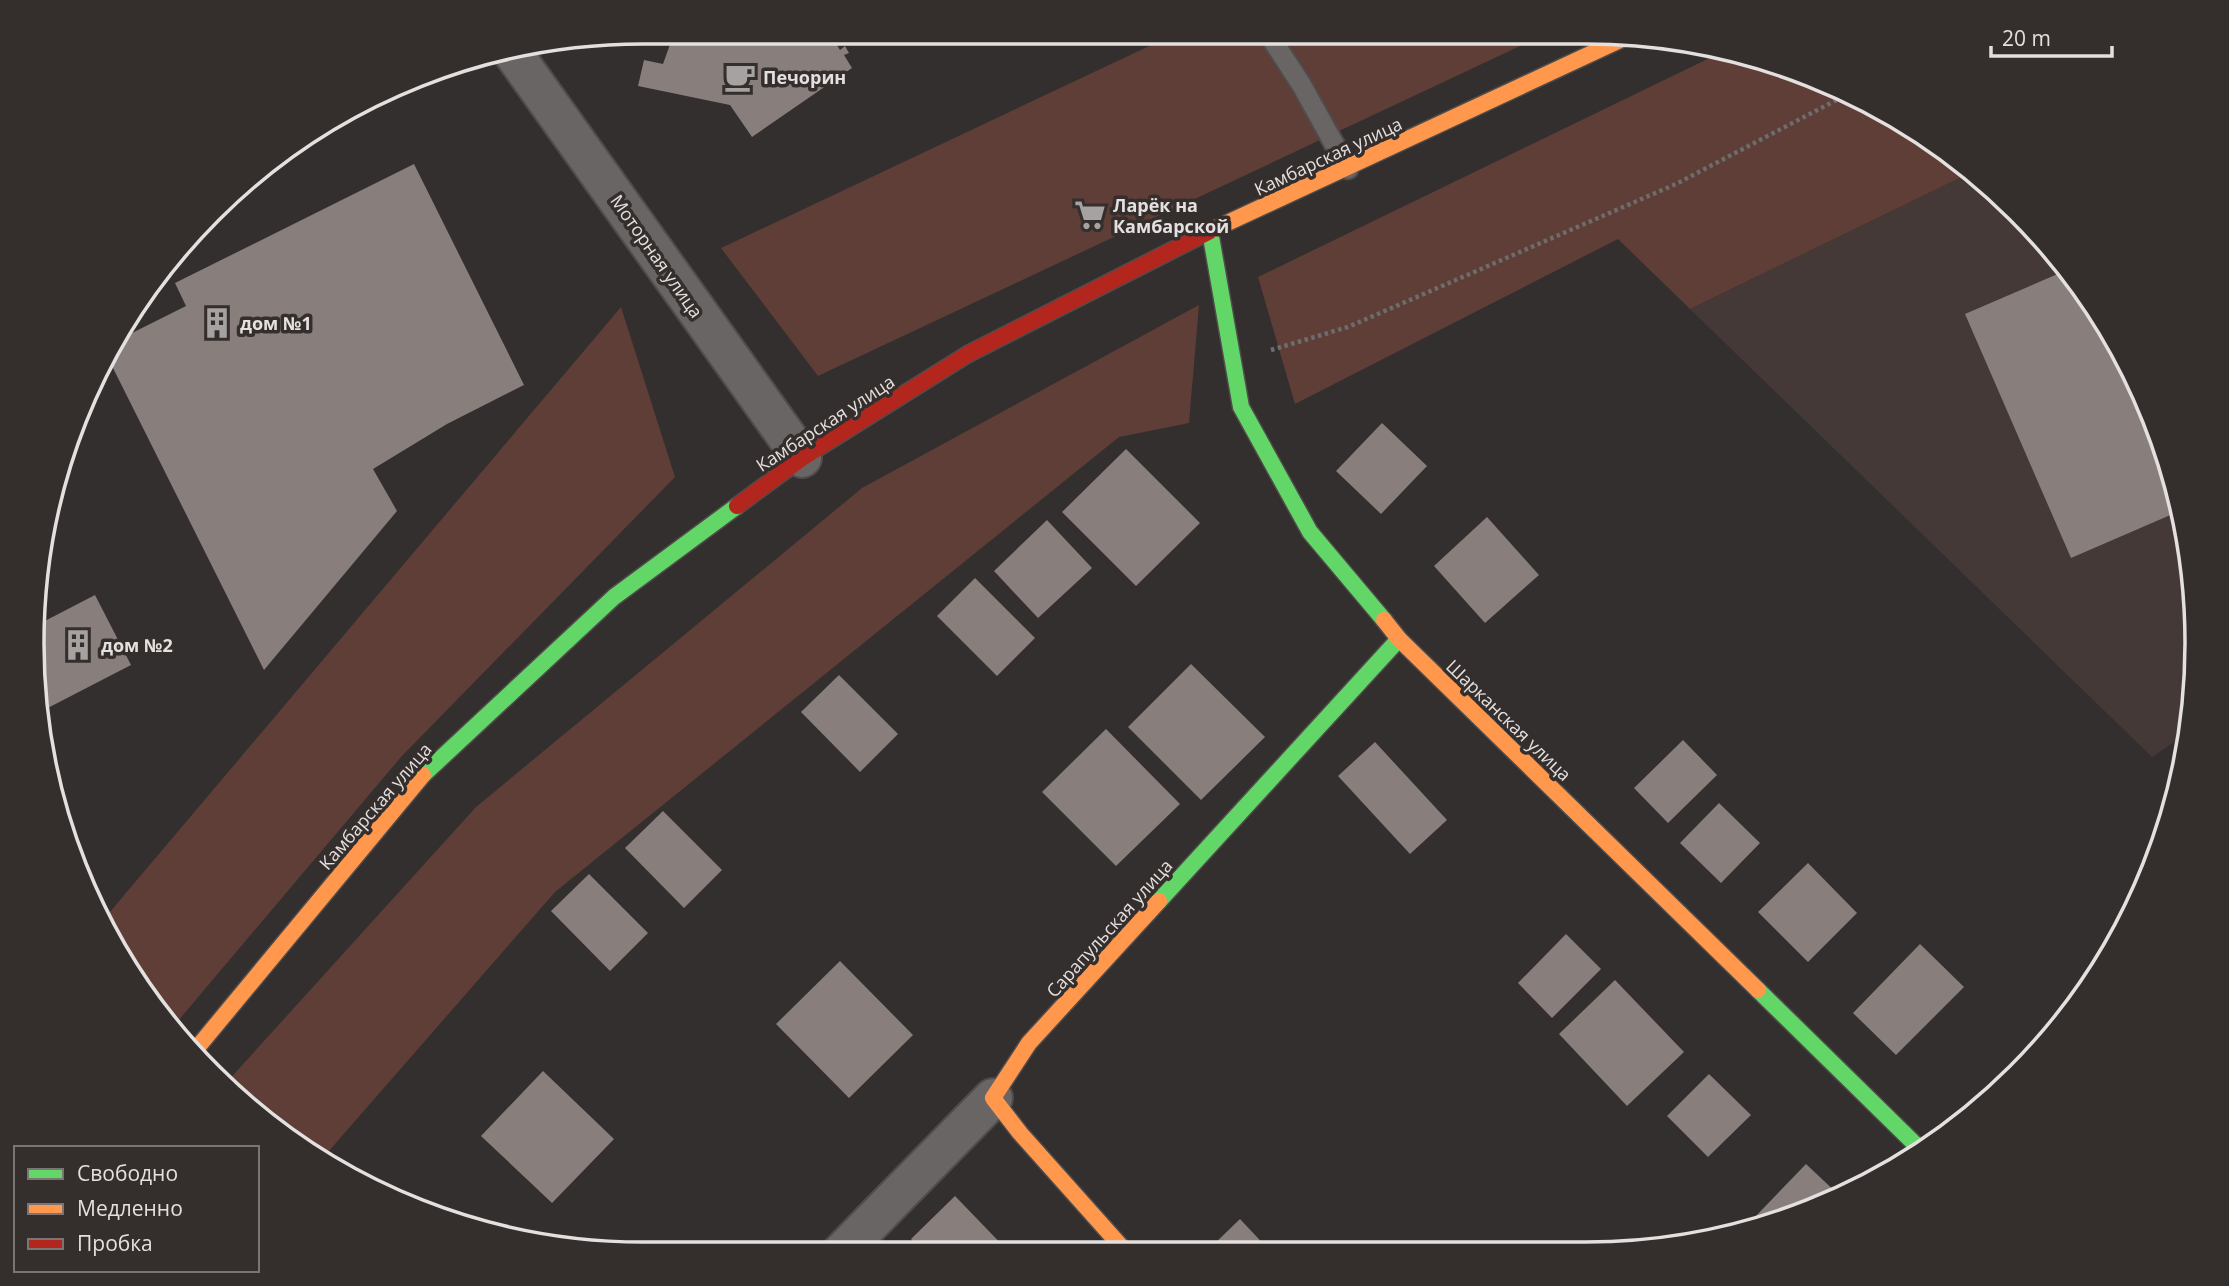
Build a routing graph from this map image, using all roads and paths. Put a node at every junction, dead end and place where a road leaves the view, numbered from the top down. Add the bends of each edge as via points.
1 (1275, 44) edge
2 (1611, 45) edge
3 (516, 57) edge
4 (1837, 100) edge
5 (1348, 169) junction
6 (1210, 231) junction
7 (1233, 361) junction
8 (802, 458) junction
9 (1399, 639) junction
10 (199, 1046) edge
11 (993, 1098) junction
12 (1915, 1144) edge
13 (852, 1242) edge
14 (1117, 1242) edge

1 - 5 lane
2 - 5 street, Камбарская улица
3 - 8 street, Моторная улица
4 - 7 path via 1676,184 1348,327
5 - 6 street, Камбарская улица
6 - 7 street, Шарканская улица
6 - 8 street, Камбарская улица via 968,354
7 - 9 street, Шарканская улица via 1241,407 1310,532
8 - 10 street, Камбарская улица via 614,597 422,776
9 - 11 street, Сарапульская улица via 1029,1043
9 - 12 street, Шарканская улица
11 - 13 street
11 - 14 street

